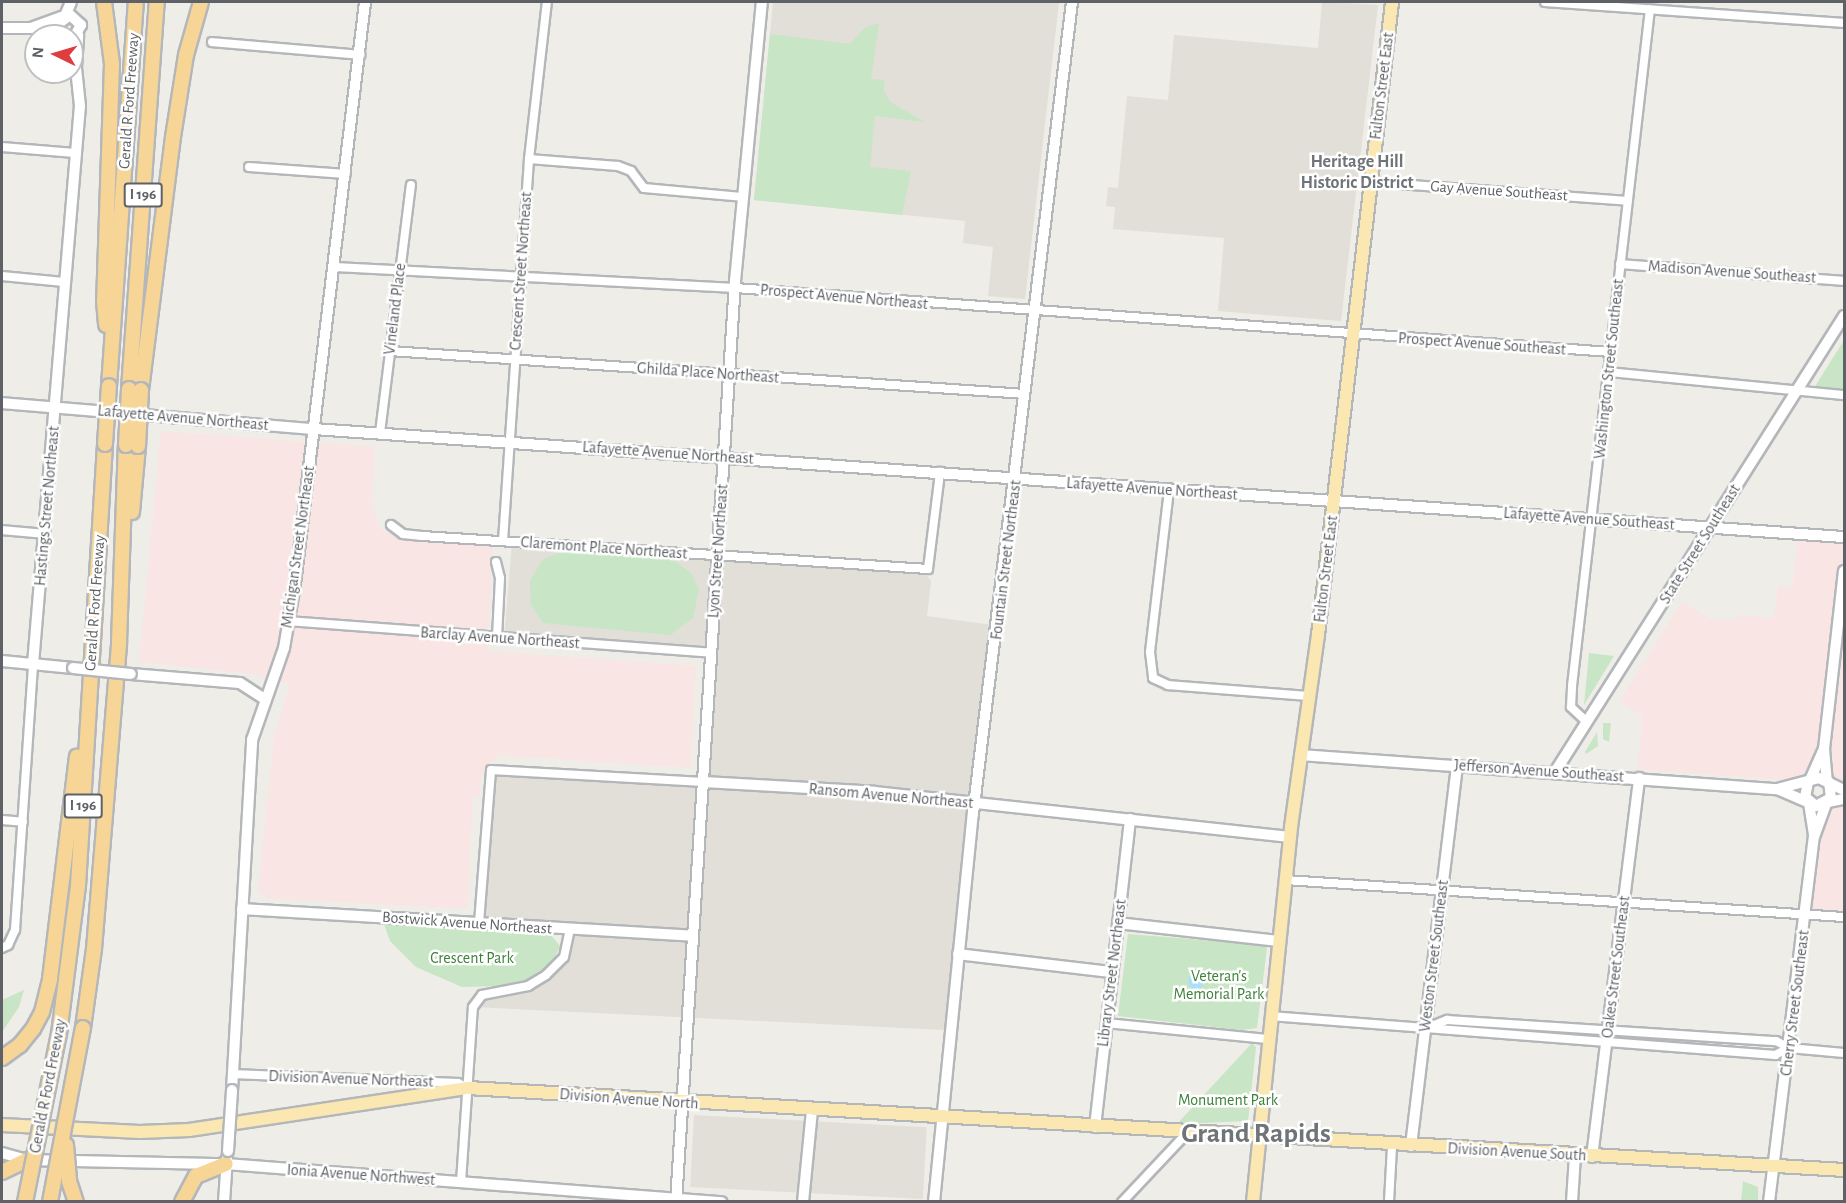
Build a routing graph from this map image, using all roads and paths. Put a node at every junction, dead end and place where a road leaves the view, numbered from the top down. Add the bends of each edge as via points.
1 (71, 2) edge
2 (105, 2) edge
3 (136, 2) edge
4 (157, 2) edge
5 (201, 2) edge
6 (365, 2) edge
7 (547, 2) edge
8 (762, 2) edge
9 (1072, 2) edge
10 (1392, 2) edge
11 (1545, 2) edge
12 (1650, 9) junction
13 (64, 17) junction
14 (1845, 23) edge
15 (44, 24) edge
16 (59, 24) edge
17 (79, 24) edge
18 (2, 28) edge
19 (24, 28) edge
20 (212, 42) dead end
21 (360, 55) junction
22 (77, 84) edge
23 (2, 147) edge
24 (75, 153) junction
25 (529, 159) junction
26 (249, 167) dead end
27 (346, 174) junction
28 (1371, 182) junction
29 (411, 185) dead end
30 (742, 197) junction
31 (1627, 201) junction
32 (1620, 264) junction
33 (335, 267) junction
34 (400, 269) junction
35 (2, 276) edge
36 (520, 276) junction
37 (1845, 281) edge
38 (64, 282) junction
39 (735, 288) junction
40 (1036, 312) junction
41 (1845, 316) edge
42 (1353, 336) junction
43 (390, 351) junction
44 (1611, 352) junction
45 (515, 359) junction
46 (110, 360) junction
47 (1609, 372) junction
48 (730, 375) junction
49 (1798, 388) junction
50 (135, 389) junction
51 (1025, 394) junction
52 (1845, 395) edge
53 (2, 403) edge
54 (56, 407) junction
55 (314, 429) junction
56 (380, 433) junction
57 (510, 442) junction
58 (724, 457) junction
59 (940, 472) junction
60 (1016, 478) junction
61 (1169, 490) junction
62 (1334, 502) junction
63 (1594, 518) junction
64 (391, 525) dead end
65 (1711, 528) junction
66 (2, 530) edge
67 (45, 534) junction
68 (1845, 537) edge
69 (503, 541) junction
70 (718, 556) junction
71 (496, 562) dead end
72 (1845, 571) edge
73 (96, 576) junction
74 (288, 621) junction
75 (497, 637) junction
76 (711, 653) junction
77 (2, 662) edge
78 (33, 664) junction
79 (1308, 696) junction
80 (265, 699) junction
81 (1587, 722) junction
82 (1824, 748) junction
83 (1300, 755) junction
84 (1457, 766) junction
85 (1555, 772) junction
86 (1639, 778) junction
87 (1809, 781) junction
88 (704, 782) junction
89 (1828, 782) junction
90 (1777, 789) junction
91 (1845, 790) edge
92 (1845, 799) edge
93 (975, 802) junction
94 (1808, 802) junction
95 (1827, 803) junction
96 (1130, 819) junction
97 (2, 820) edge
98 (23, 822) junction
99 (1290, 837) junction
100 (1814, 837) junction
101 (1285, 880) junction
102 (1442, 890) junction
103 (1624, 902) junction
104 (242, 909) junction
105 (1805, 915) junction
106 (1845, 917) edge
107 (479, 923) junction
108 (1118, 923) junction
109 (570, 929) junction
110 (692, 936) junction
111 (1278, 941) junction
112 (5, 946) edge
113 (958, 954) junction
114 (1112, 972) junction
115 (1270, 1016) junction
116 (1106, 1023) junction
117 (1425, 1029) junction
118 (1608, 1031) junction
119 (1267, 1039) junction
120 (1606, 1043) junction
121 (1789, 1048) junction
122 (1845, 1053) edge
123 (2, 1058) edge
124 (232, 1074) junction
125 (468, 1088) junction
126 (681, 1102) junction
127 (812, 1110) junction
128 (940, 1118) junction
129 (2, 1125) edge
130 (1095, 1127) junction
131 (1188, 1132) junction
132 (1259, 1135) junction
133 (64, 1140) junction
134 (1392, 1146) junction
135 (1411, 1146) junction
136 (2, 1153) edge
137 (1575, 1156) junction
138 (1592, 1157) junction
139 (227, 1158) junction
140 (27, 1161) junction
141 (1775, 1168) junction
142 (1845, 1170) edge
143 (2, 1172) edge
144 (1845, 1176) edge
145 (461, 1182) junction
146 (676, 1199) edge
147 (25, 1202) edge
148 (50, 1202) edge
149 (76, 1202) edge
150 (182, 1202) edge
151 (224, 1202) edge
152 (722, 1202) edge
153 (803, 1202) edge
154 (934, 1202) edge
155 (1122, 1202) edge
156 (1253, 1202) edge
157 (1389, 1202) edge
158 (1572, 1202) edge
159 (1769, 1202) edge

1 - 13 street
2 - 46 highway via 112,64 104,301
3 - 46 highway, Gerald R Ford Freeway / I 196
4 - 50 highway, Gerald R Ford Freeway / I 196
5 - 50 highway via 188,45
6 - 21 street, Michigan Street Northeast
7 - 25 street, Crescent Street Northeast
8 - 30 street, Lyon Street Northeast
9 - 40 street, Fountain Street Northeast
10 - 28 main road, Fulton Street East
11 - 12 street
12 - 14 street
12 - 31 street, Washington Street Southeast
13 - 15 street
13 - 16 street
13 - 17 street via 74,16
18 - 19 street
20 - 21 street
21 - 27 street, Michigan Street Northeast
22 - 24 street, Hastings Street Northeast via 80,106
23 - 24 street
24 - 38 street, Hastings Street Northeast
25 - 30 street via 618,166 631,171 644,188
25 - 36 street, Crescent Street Northeast
26 - 27 street
27 - 33 street, Michigan Street Northeast
28 - 31 street, Gay Avenue Southeast
28 - 42 main road, Fulton Street East
29 - 34 street, Vineland Place
30 - 39 street, Lyon Street Northeast
31 - 32 street, Washington Street Southeast
32 - 37 street, Madison Avenue Southeast
32 - 44 street, Washington Street Southeast
33 - 34 street, Prospect Avenue Northeast
33 - 55 street, Michigan Street Northeast
34 - 36 street, Prospect Avenue Northeast
34 - 43 street, Vineland Place
35 - 38 street
36 - 39 street, Prospect Avenue Northeast
36 - 45 street, Crescent Street Northeast
38 - 54 street, Hastings Street Northeast
39 - 40 street, Prospect Avenue Northeast
39 - 48 street, Lyon Street Northeast
40 - 42 street, Prospect Avenue Northeast
40 - 51 street, Fountain Street Northeast
41 - 49 street, State Street Southeast
42 - 44 street, Prospect Avenue Southeast
42 - 62 main road, Fulton Street East
43 - 45 street, Ghilda Place Northeast
43 - 56 street, Vineland Place
44 - 47 street, Washington Street Southeast
45 - 48 street, Ghilda Place Northeast
45 - 57 street, Crescent Street Northeast
46 - 73 highway, Gerald R Ford Freeway / I 196, bridge
47 - 49 street
47 - 63 street, Washington Street Southeast
48 - 51 street, Ghilda Place Northeast
48 - 58 street, Lyon Street Northeast
49 - 52 street
49 - 65 street, State Street Southeast
50 - 133 highway, Gerald R Ford Freeway / I 196, bridge via 94,950
51 - 60 street, Fountain Street Northeast
53 - 54 street, Lafayette Avenue Northeast
54 - 55 street, Lafayette Avenue Northeast
54 - 67 street, Hastings Street Northeast
55 - 56 street, Lafayette Avenue Northeast
55 - 74 street, Michigan Street Northeast
56 - 57 street, Lafayette Avenue Northeast
57 - 58 street, Lafayette Avenue Northeast
57 - 69 street, Crescent Street Northeast
58 - 59 street, Lafayette Avenue Northeast
58 - 70 street, Lyon Street Northeast
59 - 60 street, Lafayette Avenue Northeast
59 - 70 street, Claremont Place Northeast via 928,569
60 - 61 street, Lafayette Avenue Northeast
60 - 93 street, Fountain Street Northeast
61 - 62 street, Lafayette Avenue Northeast
61 - 79 street via 1149,652 1150,669 1158,683
62 - 63 street, Lafayette Avenue Southeast
62 - 79 main road, Fulton Street East
63 - 65 street, Lafayette Avenue Southeast
63 - 81 street, Washington Street Southeast via 1571,707
64 - 69 street, Claremont Place Northeast via 403,534
65 - 68 street, Lafayette Avenue Southeast
65 - 81 street, State Street Southeast
66 - 67 street
67 - 78 street, Hastings Street Northeast
69 - 70 street, Claremont Place Northeast
70 - 76 street, Lyon Street Northeast
71 - 75 street via 500,578
72 - 82 street
73 - 123 highway via 51,979 33,1029
73 - 147 highway, Gerald R Ford Freeway / I 196, bridge via 78,886 59,1034
74 - 75 street, Barclay Avenue Northeast
74 - 80 street, Michigan Street Northeast via 284,648
75 - 76 street, Barclay Avenue Northeast
76 - 88 street, Lyon Street Northeast
77 - 78 street
78 - 80 street, bridge via 240,683
78 - 98 street, Hastings Street Northeast
79 - 83 main road, Fulton Street East
80 - 104 street, Michigan Street Northeast via 250,757
81 - 85 street, State Street Southeast
82 - 87 street
82 - 89 street
83 - 84 street, Jefferson Avenue Southeast
83 - 99 main road, Fulton Street East
84 - 85 street, Jefferson Avenue Southeast
84 - 102 street, Weston Street Southeast
85 - 86 street, Jefferson Avenue Southeast
86 - 90 street, Jefferson Avenue Southeast
86 - 103 street, Oakes Street Southeast
87 - 89 street via 1820,778
87 - 90 street, Jefferson Avenue Southeast
87 - 94 street via 1804,793
88 - 93 street, Ransom Avenue Northeast
88 - 107 street, Ransom Avenue Northeast via 490,770
88 - 110 street, Lyon Street Northeast
89 - 91 street
89 - 95 street via 1832,792
90 - 94 street, Jefferson Avenue Southeast
92 - 95 street
93 - 96 street, Ransom Avenue Northeast
93 - 113 street, Fountain Street Northeast
94 - 95 street via 1816,806
94 - 100 street, Cherry Street Southeast
95 - 100 street, Cherry Street Southeast
96 - 99 street, Ransom Avenue Northeast
96 - 108 street, Library Street Northeast
97 - 98 street
98 - 112 street, Hastings Street Northeast via 15,930
99 - 101 main road, Fulton Street East
100 - 105 street, Cherry Street Southeast
101 - 102 street
101 - 111 main road, Fulton Street East
102 - 103 street
102 - 117 street, Weston Street Southeast
103 - 105 street
103 - 118 street, Oakes Street Southeast
104 - 107 street, Bostwick Avenue Northeast
104 - 124 street, Michigan Street Northeast
105 - 106 street
105 - 121 street, Cherry Street Southeast
107 - 109 street, Bostwick Avenue Northeast
108 - 111 street
108 - 114 street, Library Street Northeast
109 - 110 street, Bostwick Avenue Northeast
109 - 125 street via 564,957 546,975 528,986 482,995 477,1000
110 - 126 street, Lyon Street Northeast
111 - 115 main road, Fulton Street East
113 - 114 street
113 - 128 street, Fountain Street Northeast
114 - 116 street, Library Street Northeast
115 - 117 street
115 - 119 main road, Fulton Street East
116 - 119 street
116 - 130 street, Library Street Northeast
117 - 118 street via 1447,1020
117 - 120 street
117 - 135 street, Weston Street Southeast
118 - 120 street, Oakes Street Southeast
118 - 121 street via 1776,1041
119 - 132 main road, Fulton Street East
120 - 121 street via 1774,1054
120 - 138 street, Oakes Street Southeast
121 - 122 street
121 - 141 street, Cherry Street Southeast
124 - 125 street, Division Avenue Northeast via 458,1083
124 - 139 street, Michigan Street Northeast, bridge
125 - 126 main road, Division Avenue North
125 - 129 main road, Division Avenue North via 189,1130 140,1132
125 - 145 street
126 - 127 main road, Division Avenue North
126 - 146 street, Lyon Street Northeast
127 - 128 main road, Division Avenue North
127 - 153 street
128 - 130 main road, Division Avenue North
128 - 154 street, Fountain Street Northeast
130 - 131 main road, Division Avenue North
131 - 132 main road, Division Avenue North
131 - 155 street
132 - 134 main road, Division Avenue South
132 - 156 main road, Fulton Street East
133 - 148 highway, Gerald R Ford Freeway / I 196, bridge
133 - 149 highway, bridge
134 - 135 main road, Division Avenue South
134 - 157 street
135 - 137 main road, Division Avenue South
136 - 140 street, Ionia Avenue Northwest
137 - 138 main road, Division Avenue South
137 - 158 street
138 - 141 main road, Division Avenue South
139 - 140 street, Ionia Avenue Northwest
139 - 145 street, Ionia Avenue Northwest
139 - 150 highway via 200,1173
139 - 151 street, Michigan Street Northeast
140 - 143 highway
141 - 142 main road, Division Avenue South
141 - 144 main road, Division Avenue South
141 - 159 street, Cherry Street Southeast
145 - 146 street, Ionia Avenue Northwest
146 - 152 street, Ionia Avenue Northwest

